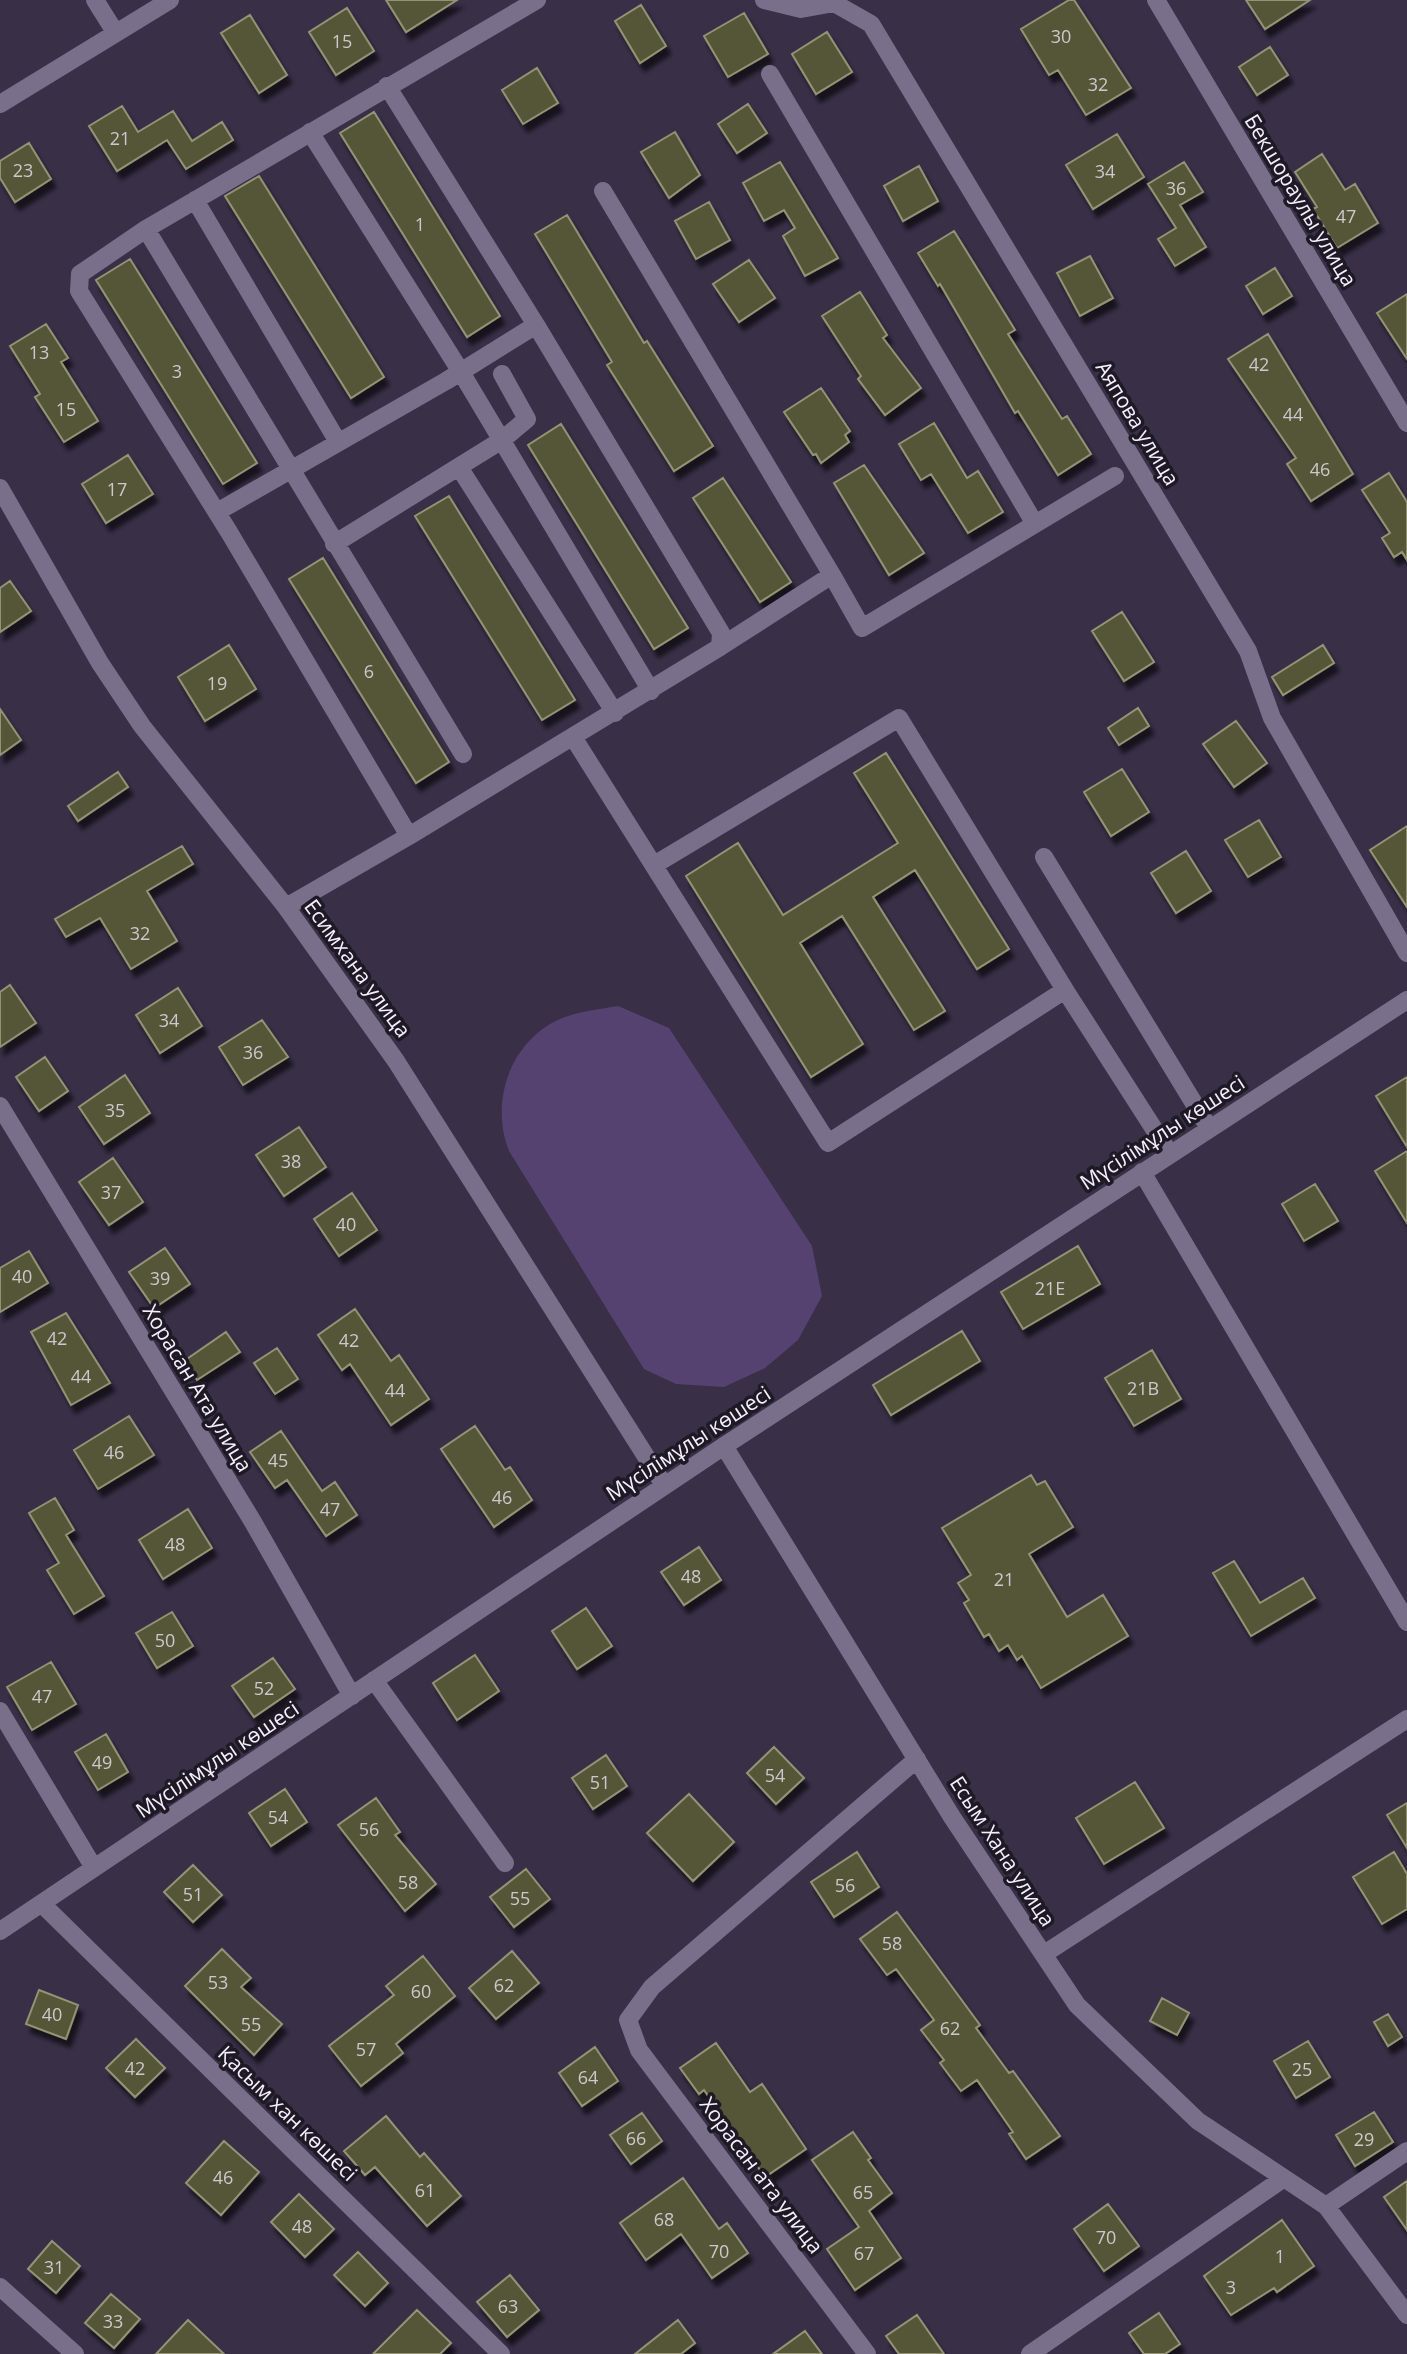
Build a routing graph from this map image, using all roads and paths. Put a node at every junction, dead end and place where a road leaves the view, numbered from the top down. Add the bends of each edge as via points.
1 (95, 0) edge
2 (170, 0) edge
3 (537, 0) edge
4 (764, 0) edge
5 (1156, 0) edge
6 (116, 32) junction
7 (770, 74) dead end
8 (387, 86) junction
9 (0, 104) edge
10 (310, 132) junction
11 (603, 191) dead end
12 (195, 200) junction
13 (146, 229) junction
14 (536, 325) junction
15 (461, 372) junction
16 (502, 374) dead end
17 (1407, 423) edge
18 (502, 440) junction
19 (338, 442) junction
20 (459, 467) junction
21 (289, 470) junction
22 (1115, 475) dead end
23 (0, 488) edge
24 (217, 512) junction
25 (1035, 524) junction
26 (334, 544) junction
27 (832, 575) junction
28 (720, 647) junction
29 (651, 691) junction
30 (615, 713) junction
31 (573, 737) junction
32 (463, 754) dead end
33 (409, 836) junction
34 (1044, 856) dead end
35 (654, 866) junction
36 (286, 907) junction
37 (1407, 953) edge
38 (1065, 990) junction
39 (1407, 1000) edge
40 (0, 1106) edge
41 (1209, 1128) junction
42 (1170, 1154) junction
43 (1142, 1172) junction
44 (724, 1446) junction
45 (664, 1485) junction
46 (1407, 1622) edge
47 (374, 1680) junction
48 (352, 1696) junction
49 (0, 1711) edge
50 (1407, 1719) edge
51 (917, 1759) junction
52 (505, 1863) dead end
53 (94, 1868) junction
54 (43, 1903) junction
55 (0, 1931) edge
56 (1044, 1955) junction
57 (1407, 2151) edge
58 (1284, 2178) junction
59 (1326, 2206) junction
60 (0, 2287) edge
61 (1407, 2315) edge
62 (75, 2354) edge
63 (501, 2354) edge
64 (867, 2354) edge
65 (1030, 2354) edge

1 - 6 street
2 - 6 street
3 - 8 street
4 - 37 street, Аяпова улица via 801,9 834,3 871,24 1248,651 1272,718
5 - 17 street, Бекшораулы улица
6 - 9 street
7 - 25 street
8 - 10 street
8 - 14 street
10 - 12 street
10 - 15 street
11 - 27 street
12 - 13 street
12 - 19 street
13 - 21 street
13 - 24 street via 80,274 79,291
14 - 15 street
14 - 28 street via 721,633
15 - 18 street
15 - 19 street
16 - 18 street via 527,419
18 - 20 street
18 - 29 street
19 - 21 street
20 - 26 street
20 - 30 street
21 - 24 street
21 - 26 street
22 - 25 street
23 - 36 street, Есимхана улица via 93,652 142,726
24 - 33 street
25 - 27 street via 862,628
26 - 32 street
27 - 28 street
28 - 29 street
29 - 30 street
30 - 31 street
31 - 33 street
31 - 35 street
33 - 36 street
34 - 41 street
35 - 38 street via 900,718
35 - 38 street via 828,1143
36 - 45 street, Есимхана улица via 396,1061
38 - 42 street
39 - 41 street, Мүсілімұлы көшесі
40 - 48 street, Хорасан Ата улица via 253,1522
41 - 42 street, Мүсілімұлы көшесі
42 - 43 street, Мүсілімұлы көшесі
43 - 44 street, Мүсілімұлы көшесі
43 - 46 street
44 - 45 street, Мүсілімұлы көшесі
44 - 51 street, Есым Хана улица
45 - 47 street, Мүсілімұлы көшесі
47 - 48 street, Мүсілімұлы көшесі
47 - 52 street
48 - 53 street, Мүсілімұлы көшесі
49 - 53 street
50 - 56 street
51 - 56 street, Есым Хана улица
51 - 64 street, Хорасан ата улица via 652,1987 628,2020 639,2050
53 - 54 street, Мүсілімұлы көшесі
54 - 55 street, Мүсілімұлы көшесі
54 - 63 street, Қасым хан көшесі
56 - 58 street, Есым Хана улица via 1077,2005 1198,2121
57 - 59 street
58 - 59 street, Есым Хана улица
58 - 65 street
59 - 61 street, Есым Хана улица
60 - 62 street

